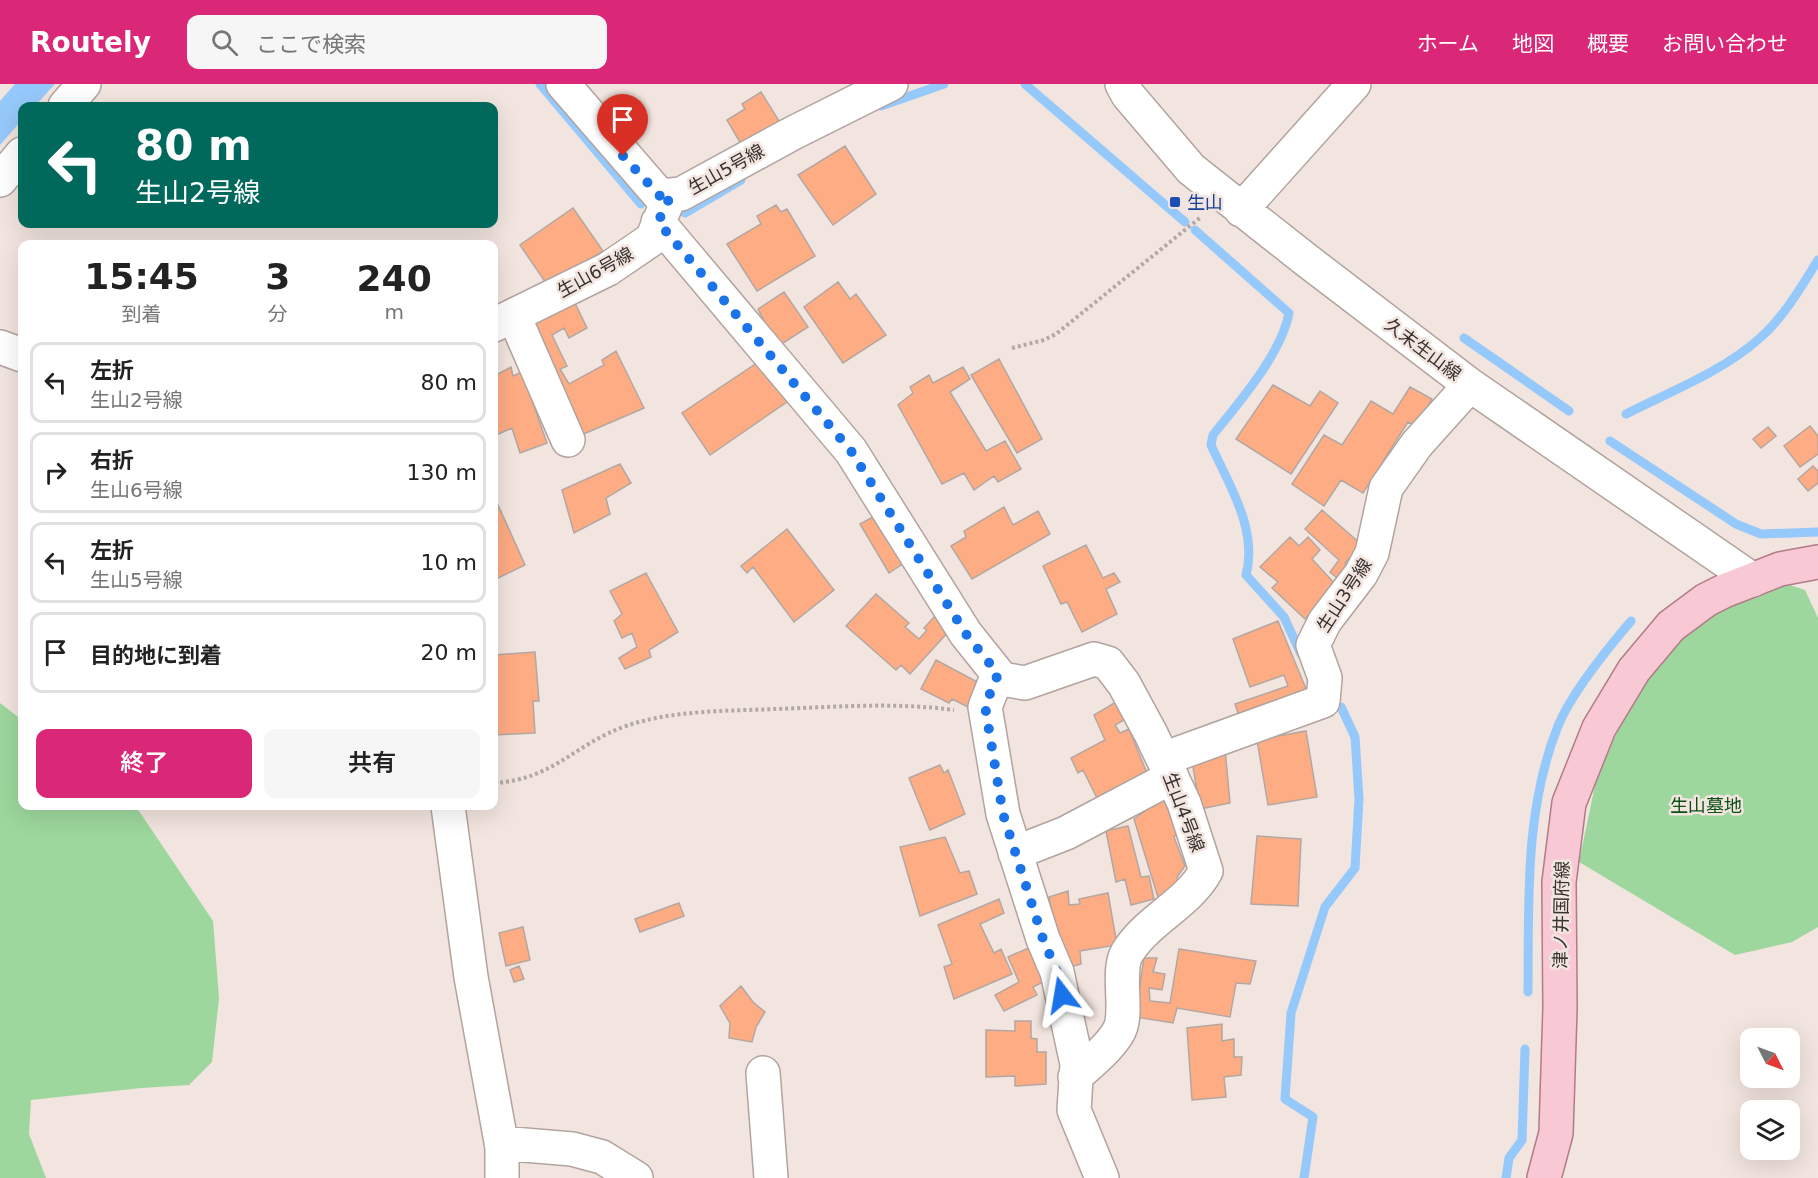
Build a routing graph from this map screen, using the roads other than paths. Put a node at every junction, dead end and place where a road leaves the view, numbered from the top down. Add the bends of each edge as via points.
1 (84, 84) edge
2 (563, 84) edge
3 (891, 84) edge
4 (1122, 84) edge
5 (1354, 84) edge
6 (68, 102) edge
7 (18, 159) edge
8 (0, 180) edge
9 (1233, 203) junction
10 (665, 209) junction
11 (504, 320) edge
12 (0, 347) edge
13 (18, 354) edge
14 (1470, 385) junction
15 (568, 440) dead end
16 (1818, 562) edge
17 (1753, 580) junction
18 (996, 678) junction
19 (1168, 768) junction
20 (449, 810) edge
21 (1015, 853) junction
22 (763, 1073) dead end
23 (1075, 1077) junction
24 (501, 1143) junction
25 (502, 1178) edge
26 (636, 1178) edge
27 (771, 1178) edge
28 (1102, 1178) edge
29 (1544, 1178) edge

1 - 6 street
2 - 10 street, 生山5号線 via 660,196
3 - 10 street, 生山5号線 via 681,194
4 - 9 street, 久末生山線 via 1191,169
5 - 9 street
7 - 8 street
9 - 14 street, 久末生山線
10 - 11 street, 生山6号線 via 652,239 608,269
10 - 18 street via 851,451 966,634 998,674
11 - 15 street
12 - 13 street
14 - 17 street, 久末生山線
14 - 19 street, 生山3号線 via 1417,444 1386,488 1372,553 1313,645 1325,678 1323,701
16 - 17 main road, 津ノ井国府線 via 1780,569
17 - 29 main road, 津ノ井国府線 via 1706,600 1671,626 1642,661 1599,728 1569,803 1559,882 1556,1133
18 - 19 street, 生山4号線 via 1025,683 1094,659 1108,663 1124,684
18 - 21 street via 985,706 1003,814
19 - 21 street via 1066,833
19 - 23 street, 生山4号線 via 1206,871 1198,886 1126,955 1121,1027 1103,1052
20 - 24 street via 471,977
21 - 23 street via 1057,972 1077,1064
22 - 27 street
23 - 28 street via 1074,1110
24 - 25 street
24 - 26 street via 572,1149 602,1157

